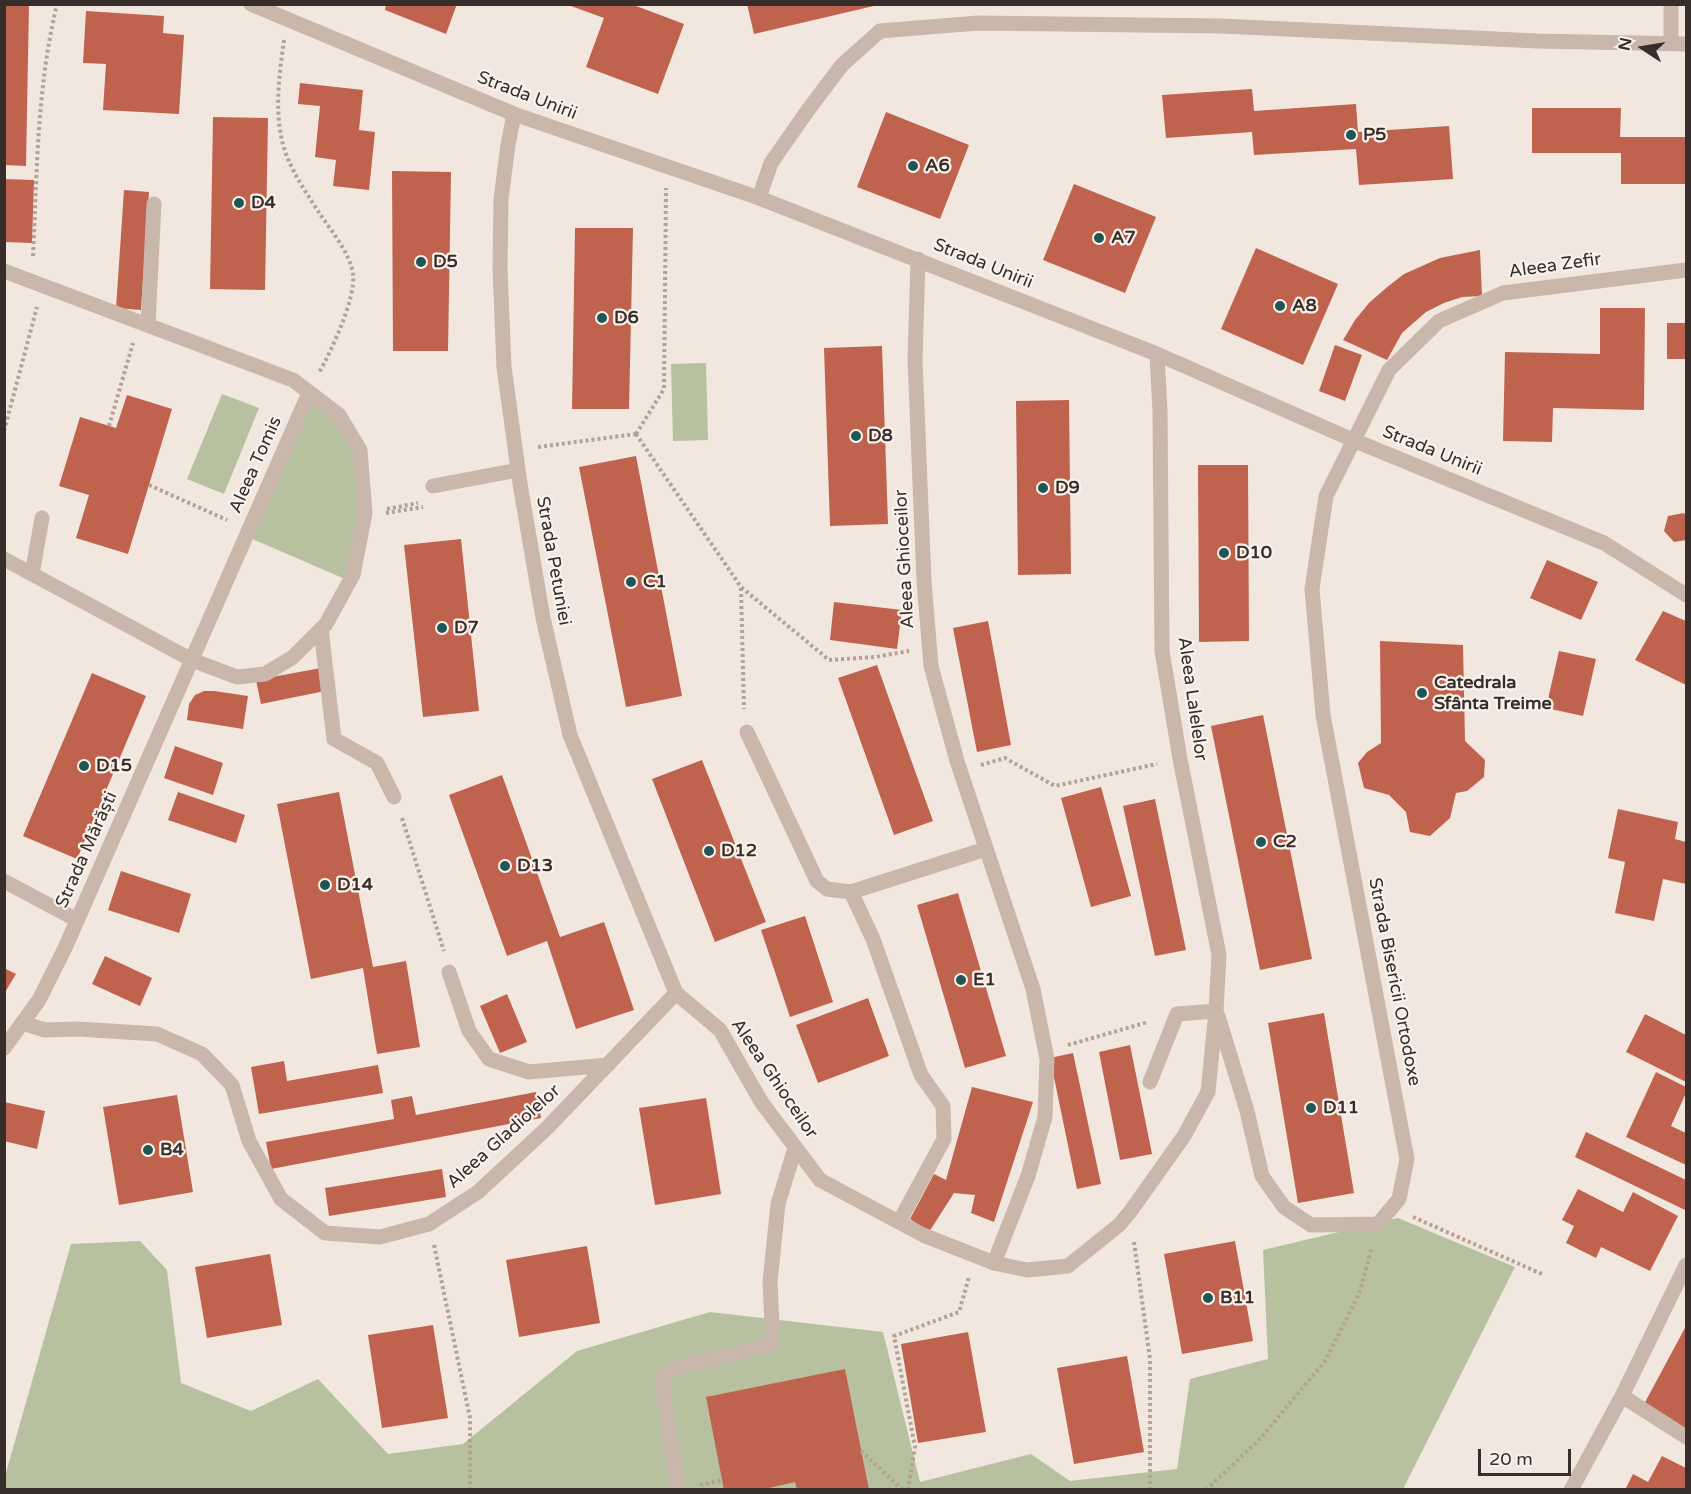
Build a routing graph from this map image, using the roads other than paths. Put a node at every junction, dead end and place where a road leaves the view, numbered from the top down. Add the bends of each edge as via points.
1 (251, 4) edge
2 (1671, 4) edge
3 (1679, 44) edge
4 (514, 114) junction
5 (759, 198) junction
6 (154, 204) dead end
7 (918, 259) junction
8 (1686, 270) edge
9 (4, 271) edge
10 (143, 324) junction
11 (1157, 354) junction
12 (309, 393) junction
13 (1353, 440) junction
14 (518, 470) junction
15 (433, 486) dead end
16 (42, 518) dead end
17 (4, 559) edge
18 (32, 574) junction
19 (1686, 595) edge
20 (321, 629) junction
21 (192, 660) junction
22 (747, 732) road end
23 (394, 797) road end
24 (987, 849) junction
25 (4, 881) edge
26 (851, 892) junction
27 (77, 920) junction
28 (449, 972) road end
29 (676, 993) junction
30 (1216, 1011) junction
31 (22, 1023) junction
32 (4, 1048) edge
33 (608, 1065) junction
34 (1150, 1082) dead end
35 (795, 1148) junction
36 (899, 1222) junction
37 (994, 1263) junction
38 (1686, 1265) edge
39 (1622, 1396) junction
40 (1686, 1437) edge
41 (678, 1490) edge
42 (1571, 1490) edge

1 - 4 street, Strada Unirii
2 - 3 street
3 - 5 street via 1222,26 978,22 880,31 842,65 808,110 771,163
4 - 5 street, Strada Unirii
4 - 14 street, Strada Petuniei via 501,199 500,268 504,367
5 - 7 street, Strada Unirii
6 - 10 street
7 - 11 street, Strada Unirii
7 - 24 street, Aleea Ghioceilor via 915,360 924,581 932,666 960,770
8 - 13 street, Aleea Zefir via 1503,293 1439,321 1389,370
9 - 10 street
10 - 12 street via 293,380
11 - 13 street, Strada Unirii
11 - 30 street, Aleea Lalelelor via 1162,651 1219,955
12 - 20 street via 339,415 360,450 365,513 352,575
12 - 21 street, Aleea Tomis
13 - 19 street, Strada Unirii via 1604,543
13 - 30 street, Strada Bisericii Ortodoxe via 1326,496 1312,589 1323,714 1407,1159 1399,1199 1378,1224 1311,1225 1284,1208 1262,1176 1247,1111
14 - 15 street
14 - 29 street, Strada Petuniei via 543,618 570,735
16 - 18 street
17 - 18 street
18 - 21 street
20 - 21 street via 293,657 265,674 237,677
20 - 23 street via 334,739 377,763
21 - 27 street, Strada Mărăști
22 - 26 street via 817,881 827,889
24 - 26 street
24 - 37 street, Aleea Ghioceilor via 1033,989 1047,1059 1045,1116 1028,1176
25 - 27 street
26 - 36 street via 873,939 921,1074 943,1106 944,1139
27 - 31 street, Strada Mărăști via 39,1000
28 - 33 street, Aleea Gladiolelor via 469,1031 489,1059 529,1072
29 - 33 street, Aleea Gladiolelor
29 - 35 street, Aleea Ghioceilor via 720,1030 762,1103
30 - 34 street via 1177,1014
30 - 37 street, Aleea Ghioceilor via 1208,1092 1184,1136 1130,1212 1068,1266 1027,1270
31 - 32 street, Strada Mărăști
31 - 33 street, Aleea Gladiolelor via 45,1030 157,1034 202,1054 232,1085 249,1141 281,1199 325,1233 380,1237 429,1224 478,1192 548,1128
35 - 36 street, Aleea Ghioceilor via 820,1180
35 - 41 street via 778,1204 770,1282 772,1344 675,1368 665,1375 663,1390
36 - 37 street, Aleea Ghioceilor
38 - 39 street
39 - 40 street
39 - 42 street

